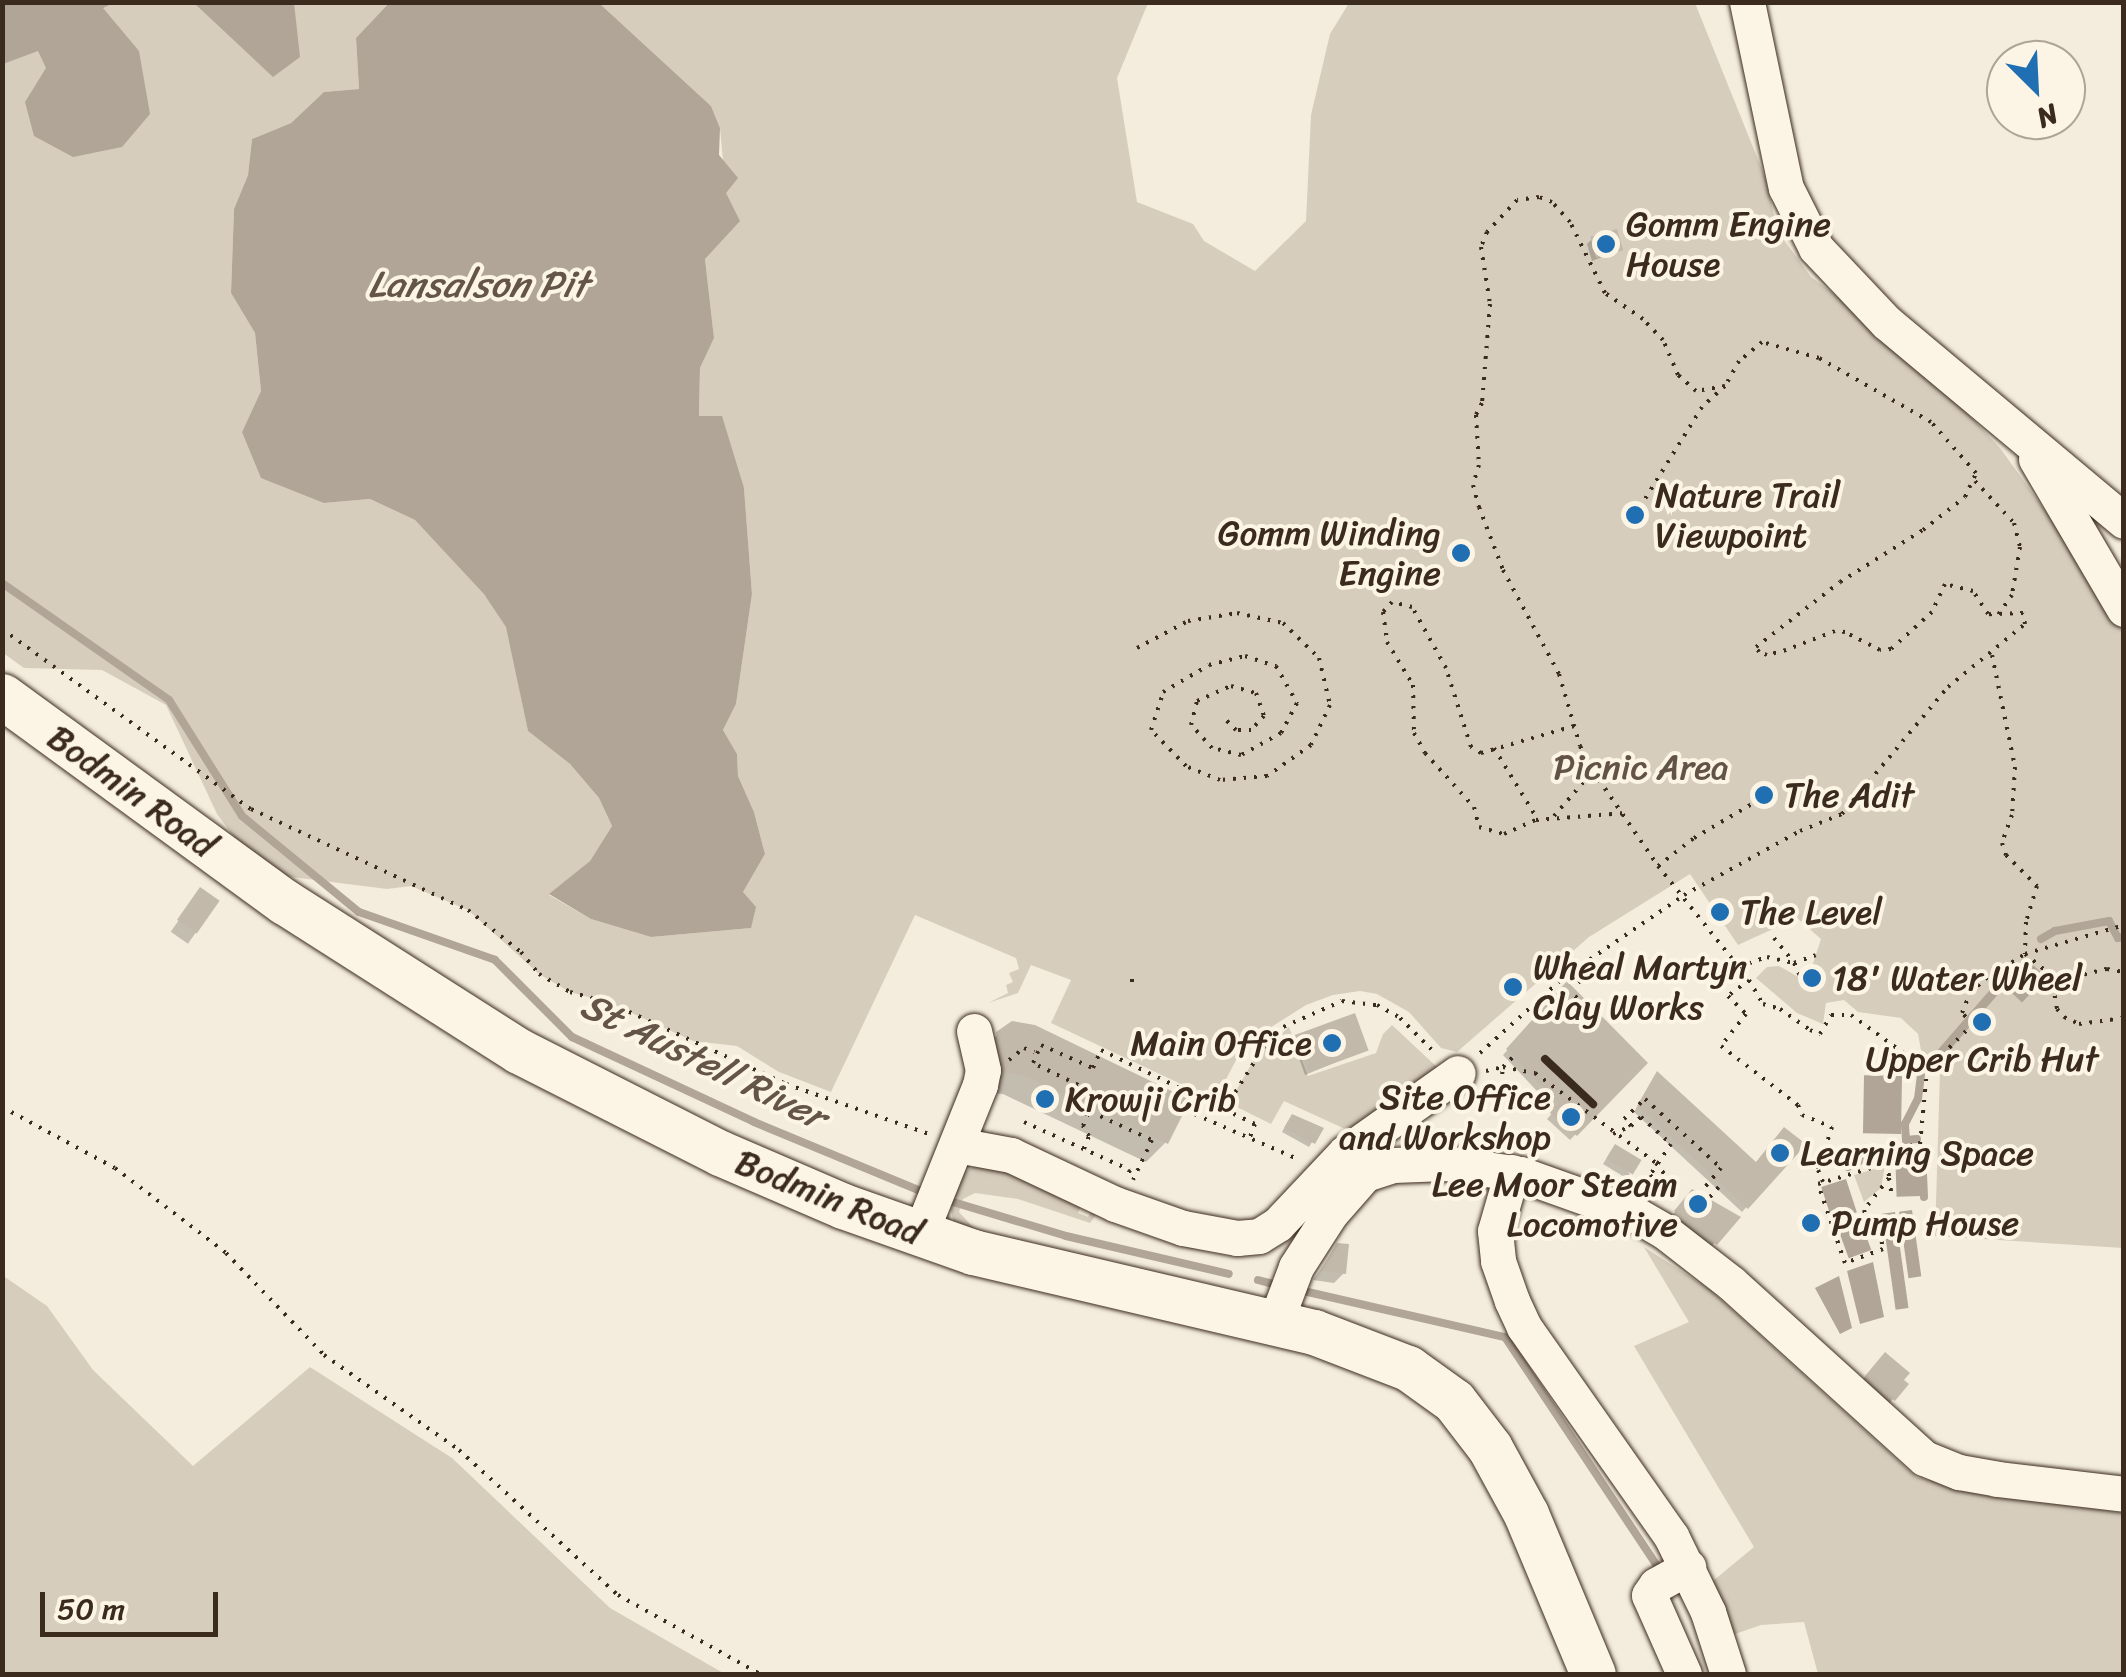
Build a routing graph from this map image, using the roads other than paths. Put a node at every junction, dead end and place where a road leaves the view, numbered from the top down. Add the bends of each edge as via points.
1 (1747, 2) edge
2 (2024, 436) junction
3 (2124, 520) edge
4 (2124, 609) edge
5 (2, 696) edge
6 (974, 1031) dead end
7 (1458, 1073) road end
8 (956, 1146) junction
9 (1512, 1172) junction
10 (929, 1213) junction
11 (1283, 1302) junction
12 (2124, 1494) edge
13 (1688, 1567) junction
14 (1593, 1674) edge
15 (1684, 1674) edge
16 (1728, 1674) edge

1 - 2 lane via 1786,188 1816,248 1886,322
2 - 3 lane
2 - 4 lane
5 - 10 main road, Bodmin Road via 285,902 518,1052 783,1182
6 - 8 lane via 983,1070
7 - 8 lane via 1345,1154 1259,1236 1183,1228 1012,1155
8 - 10 lane
9 - 11 lane via 1445,1163 1394,1165 1366,1174 1330,1214
9 - 12 lane via 1664,1231 1924,1458 1997,1479
9 - 13 lane via 1495,1231 1498,1261 1518,1314
10 - 11 main road, Bodmin Road via 1032,1268
11 - 14 main road, Bodmin Road via 1454,1401 1490,1448 1526,1514
13 - 15 lane via 1649,1595
13 - 16 lane

